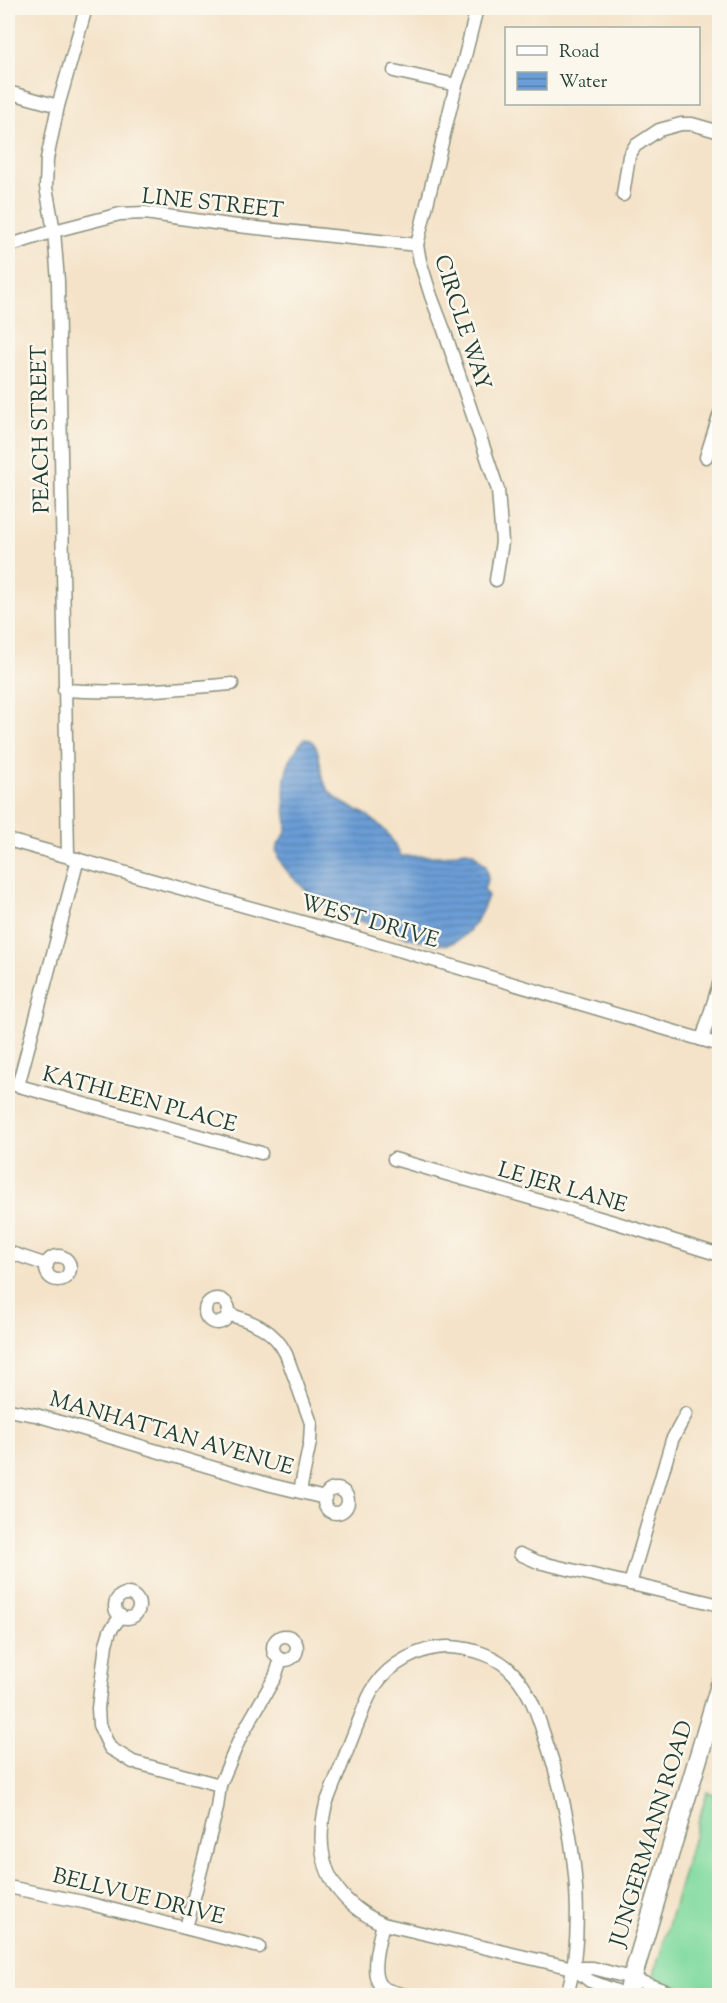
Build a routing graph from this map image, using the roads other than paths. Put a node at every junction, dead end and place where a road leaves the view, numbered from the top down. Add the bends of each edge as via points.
1 (86, 8) edge
2 (477, 8) edge
3 (394, 71) dead end
4 (456, 85) junction
5 (8, 92) edge
6 (58, 106) junction
7 (720, 132) edge
8 (623, 195) dead end
9 (54, 231) junction
10 (417, 244) junction
11 (8, 246) edge
12 (720, 413) edge
13 (706, 457) dead end
14 (496, 580) dead end
15 (232, 684) dead end
16 (64, 690) junction
17 (8, 840) edge
18 (73, 858) junction
19 (720, 981) edge
20 (702, 1040) junction
21 (720, 1045) edge
22 (13, 1085) edge
23 (261, 1153) dead end
24 (394, 1160) dead end
25 (8, 1252) edge
26 (720, 1255) edge
27 (47, 1264) dead end
28 (228, 1314) dead end
29 (8, 1410) edge
30 (686, 1414) dead end
31 (300, 1491) junction
32 (325, 1498) dead end
33 (520, 1554) dead end
34 (630, 1584) junction
35 (720, 1605) edge
36 (121, 1616) dead end
37 (281, 1659) dead end
38 (720, 1685) edge
39 (220, 1785) junction
40 (8, 1887) edge
41 (383, 1924) junction
42 (186, 1928) junction
43 (259, 1947) dead end
44 (573, 1968) junction
45 (629, 1991) edge
46 (409, 1995) edge
47 (567, 1995) edge
48 (679, 1995) edge

1 - 6 street, PEACH STREET
2 - 4 street, CIRCLE WAY
3 - 4 street
4 - 10 street, CIRCLE WAY
5 - 6 street
6 - 9 street, PEACH STREET via 47,159 46,187
7 - 8 street via 681,124 651,135 635,146 629,156
9 - 10 street, LINE STREET via 120,214 145,213
9 - 11 street, LINE STREET
9 - 16 street, PEACH STREET
10 - 14 street, CIRCLE WAY via 498,490 502,542
12 - 13 street
15 - 16 street via 154,691
16 - 18 street, PEACH STREET
17 - 18 street, WEST DRIVE
18 - 20 street, WEST DRIVE
18 - 22 street, PEACH STREET
19 - 20 street
20 - 21 street, WEST DRIVE
22 - 23 street, KATHLEEN PLACE
24 - 26 street, LE JER LANE
25 - 27 street
28 - 31 street via 266,1329 286,1354 311,1423
29 - 31 street, MANHATTAN AVENUE
30 - 34 street via 672,1440
31 - 32 street, MANHATTAN AVENUE
33 - 34 street via 537,1562
34 - 35 street
36 - 39 street via 106,1644 98,1708 99,1725 110,1748 133,1762
37 - 39 street
38 - 45 main road, JUNGERMANN ROAD
39 - 42 street
40 - 42 street, BELLVUE DRIVE
41 - 44 street
41 - 44 street via 344,1898 324,1865 321,1838 326,1804 367,1701 382,1678 411,1656 432,1648 469,1649 494,1659 513,1673 533,1704 549,1749 572,1849 576,1930
41 - 46 street via 375,1976 387,1990
42 - 43 street, BELLVUE DRIVE
44 - 45 street via 593,1968
44 - 47 street
45 - 48 street

